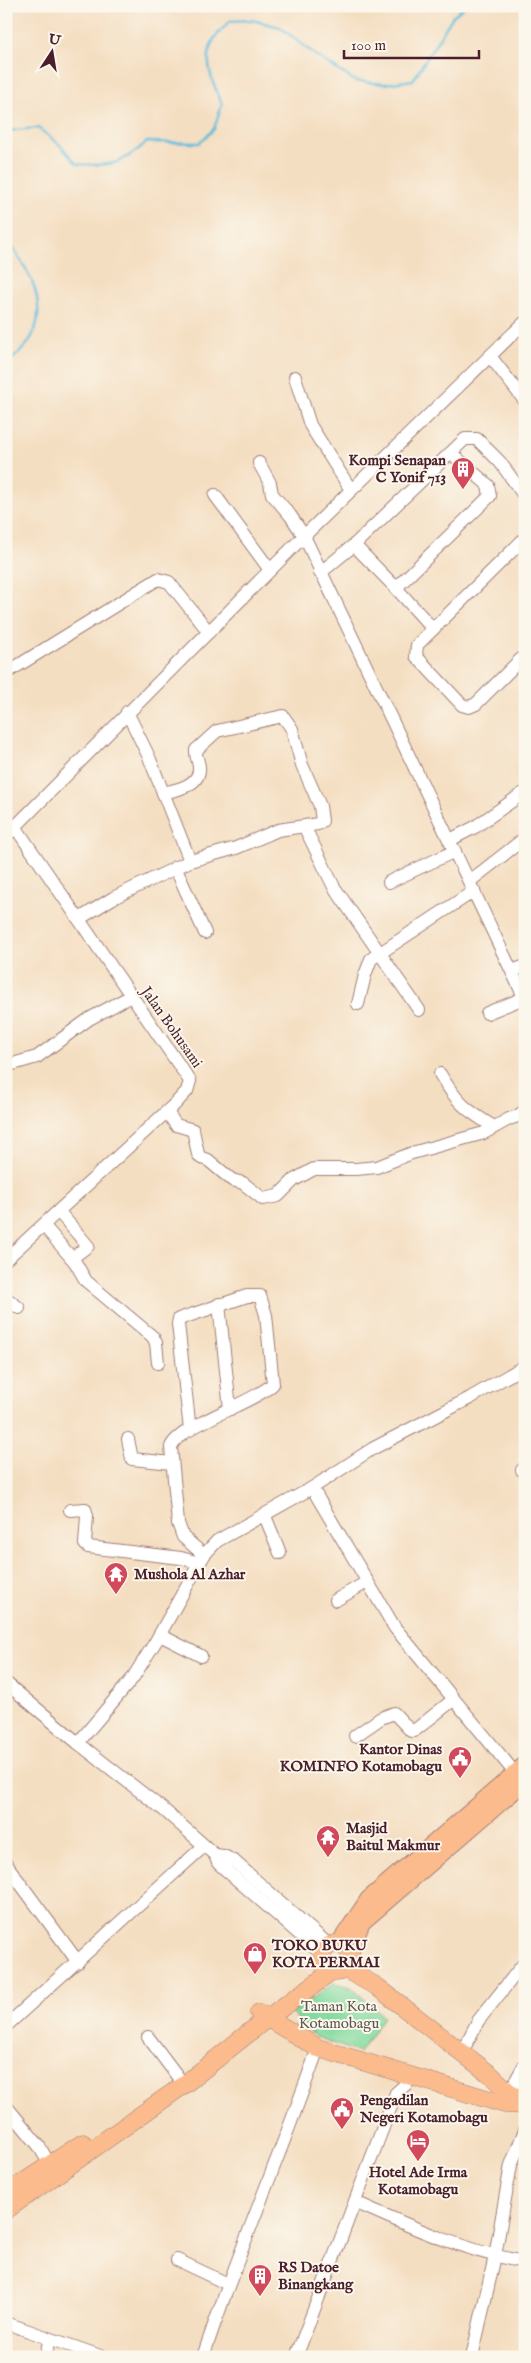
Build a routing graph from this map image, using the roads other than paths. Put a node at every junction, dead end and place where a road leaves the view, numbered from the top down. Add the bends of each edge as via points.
1 (525, 322) edge
2 (490, 356) junction
3 (295, 377) dead end
4 (525, 401) edge
5 (452, 454) junction
6 (259, 463) dead end
7 (351, 490) junction
8 (215, 495) dead end
9 (525, 497) edge
10 (304, 536) junction
11 (525, 538) edge
12 (354, 546) junction
13 (270, 570) junction
14 (320, 573) junction
15 (396, 588) junction
16 (433, 629) junction
17 (209, 632) junction
18 (525, 655) edge
19 (6, 673) edge
20 (127, 712) junction
21 (163, 793) junction
22 (522, 794) dead end
23 (304, 826) junction
24 (11, 832) edge
25 (525, 838) edge
26 (452, 846) junction
27 (190, 861) junction
28 (175, 867) junction
29 (389, 882) dead end
30 (472, 886) junction
31 (79, 919) junction
32 (205, 933) dead end
33 (380, 952) junction
34 (525, 966) edge
35 (512, 971) junction
36 (131, 996) junction
37 (524, 998) edge
38 (358, 1004) dead end
39 (419, 1010) dead end
40 (487, 1013) dead end
41 (6, 1066) edge
42 (440, 1074) dead end
43 (525, 1110) edge
44 (168, 1112) junction
45 (494, 1127) junction
46 (59, 1212) junction
47 (44, 1226) junction
48 (72, 1258) junction
49 (6, 1259) edge
50 (6, 1298) edge
51 (220, 1304) junction
52 (19, 1308) dead end
53 (158, 1363) dead end
54 (525, 1366) edge
55 (230, 1409) junction
56 (190, 1430) junction
57 (128, 1439) dead end
58 (172, 1463) junction
59 (312, 1488) junction
60 (70, 1510) dead end
61 (265, 1516) junction
62 (280, 1553) dead end
63 (202, 1559) junction
64 (367, 1582) junction
65 (336, 1600) dead end
66 (160, 1634) junction
67 (201, 1656) dead end
68 (6, 1683) edge
69 (453, 1700) junction
70 (355, 1736) dead end
71 (78, 1743) junction
72 (521, 1773) edge
73 (204, 1846) junction
74 (8, 1869) edge
75 (335, 1958) junction
76 (78, 1962) junction
77 (525, 1962) edge
78 (262, 2016) junction
79 (6, 2026) edge
80 (148, 2037) dead end
81 (318, 2048) junction
82 (461, 2054) junction
83 (525, 2064) edge
84 (392, 2071) junction
85 (492, 2076) junction
86 (178, 2077) junction
87 (413, 2078) junction
88 (396, 2093) junction
89 (478, 2095) junction
90 (518, 2100) edge
91 (6, 2106) edge
92 (525, 2130) edge
93 (50, 2165) junction
94 (6, 2194) edge
95 (355, 2202) junction
96 (6, 2210) edge
97 (495, 2256) junction
98 (178, 2260) dead end
99 (525, 2262) edge
100 (228, 2284) junction
101 (6, 2322) edge
102 (50, 2339) junction
103 (45, 2357) edge
104 (103, 2357) edge
105 (203, 2357) edge
106 (296, 2357) edge
107 (472, 2357) edge

1 - 2 street
2 - 4 street
2 - 7 street
3 - 7 street via 310,425
5 - 9 street via 465,439 477,439 500,462
5 - 12 street
5 - 15 street via 488,485 490,496
6 - 10 street via 272,494
7 - 10 street
8 - 13 street
10 - 13 street
10 - 14 street
11 - 16 street
12 - 14 street
12 - 15 street
13 - 17 street
14 - 26 street
15 - 16 street
16 - 18 street via 417,645 416,656 462,705 469,707 476,704
17 - 19 street via 169,582 158,579
17 - 20 street
20 - 21 street
20 - 24 street
21 - 23 street via 188,785 197,778 200,767 196,750 217,731 283,716 292,729 322,815 320,824
21 - 27 street
22 - 26 street
23 - 27 street via 278,830 236,848
23 - 33 street via 334,887
24 - 31 street, Jalan Bohusami
25 - 30 street
26 - 29 street
26 - 30 street
27 - 28 street
28 - 31 street
28 - 32 street
30 - 33 street
30 - 35 street
31 - 36 street, Jalan Bohusami
33 - 38 street via 368,966
33 - 39 street
34 - 35 street
35 - 37 street
36 - 41 street via 89,1019 37,1057
36 - 44 street, Jalan Bohusami via 190,1081 187,1091
37 - 40 street
42 - 45 street via 454,1098
43 - 45 street
44 - 45 street via 176,1125 193,1130 198,1154 202,1158 263,1199 278,1196 294,1180 314,1169 377,1167 412,1153 476,1136
44 - 46 street, Jalan Bohusami
46 - 47 street, Jalan Bohusami
46 - 48 street via 88,1246
47 - 48 street
47 - 49 street, Jalan Bohusami
48 - 53 street via 86,1280 153,1337
50 - 52 street
51 - 55 street
51 - 55 street via 247,1296 260,1296 266,1315 274,1379 271,1387
51 - 56 street via 183,1316 178,1324
54 - 59 street via 372,1449
55 - 56 street
56 - 58 street via 172,1443
57 - 58 street via 132,1459
58 - 63 street via 176,1515 183,1537
59 - 61 street
59 - 64 street
60 - 63 street via 85,1509 88,1516 85,1544 88,1547
61 - 62 street
61 - 63 street via 218,1541
63 - 66 street
64 - 65 street
64 - 69 street via 395,1628
66 - 67 street
66 - 71 street via 132,1679
68 - 71 street
69 - 70 street via 414,1732 394,1713
69 - 72 street
71 - 73 street via 164,1810
72 - 75 main road via 368,1898
73 - 75 street via 215,1855 218,1863
73 - 76 street
74 - 76 street
75 - 78 highway
75 - 82 highway via 376,1986
76 - 79 street
77 - 82 street via 478,2021
78 - 81 highway
78 - 86 highway
78 - 96 highway via 184,2084
80 - 86 street
81 - 84 highway
81 - 100 street
82 - 85 highway
83 - 90 street
84 - 87 highway
84 - 88 street
85 - 89 highway
85 - 90 highway
86 - 93 highway
87 - 88 street
87 - 89 highway
88 - 95 street
89 - 90 highway via 504,2104
91 - 93 street via 39,2146
92 - 97 street via 511,2165
93 - 94 highway
95 - 97 street
95 - 106 street
97 - 99 street
97 - 107 street
98 - 100 street
100 - 105 street
101 - 102 street
102 - 103 street
102 - 104 street

